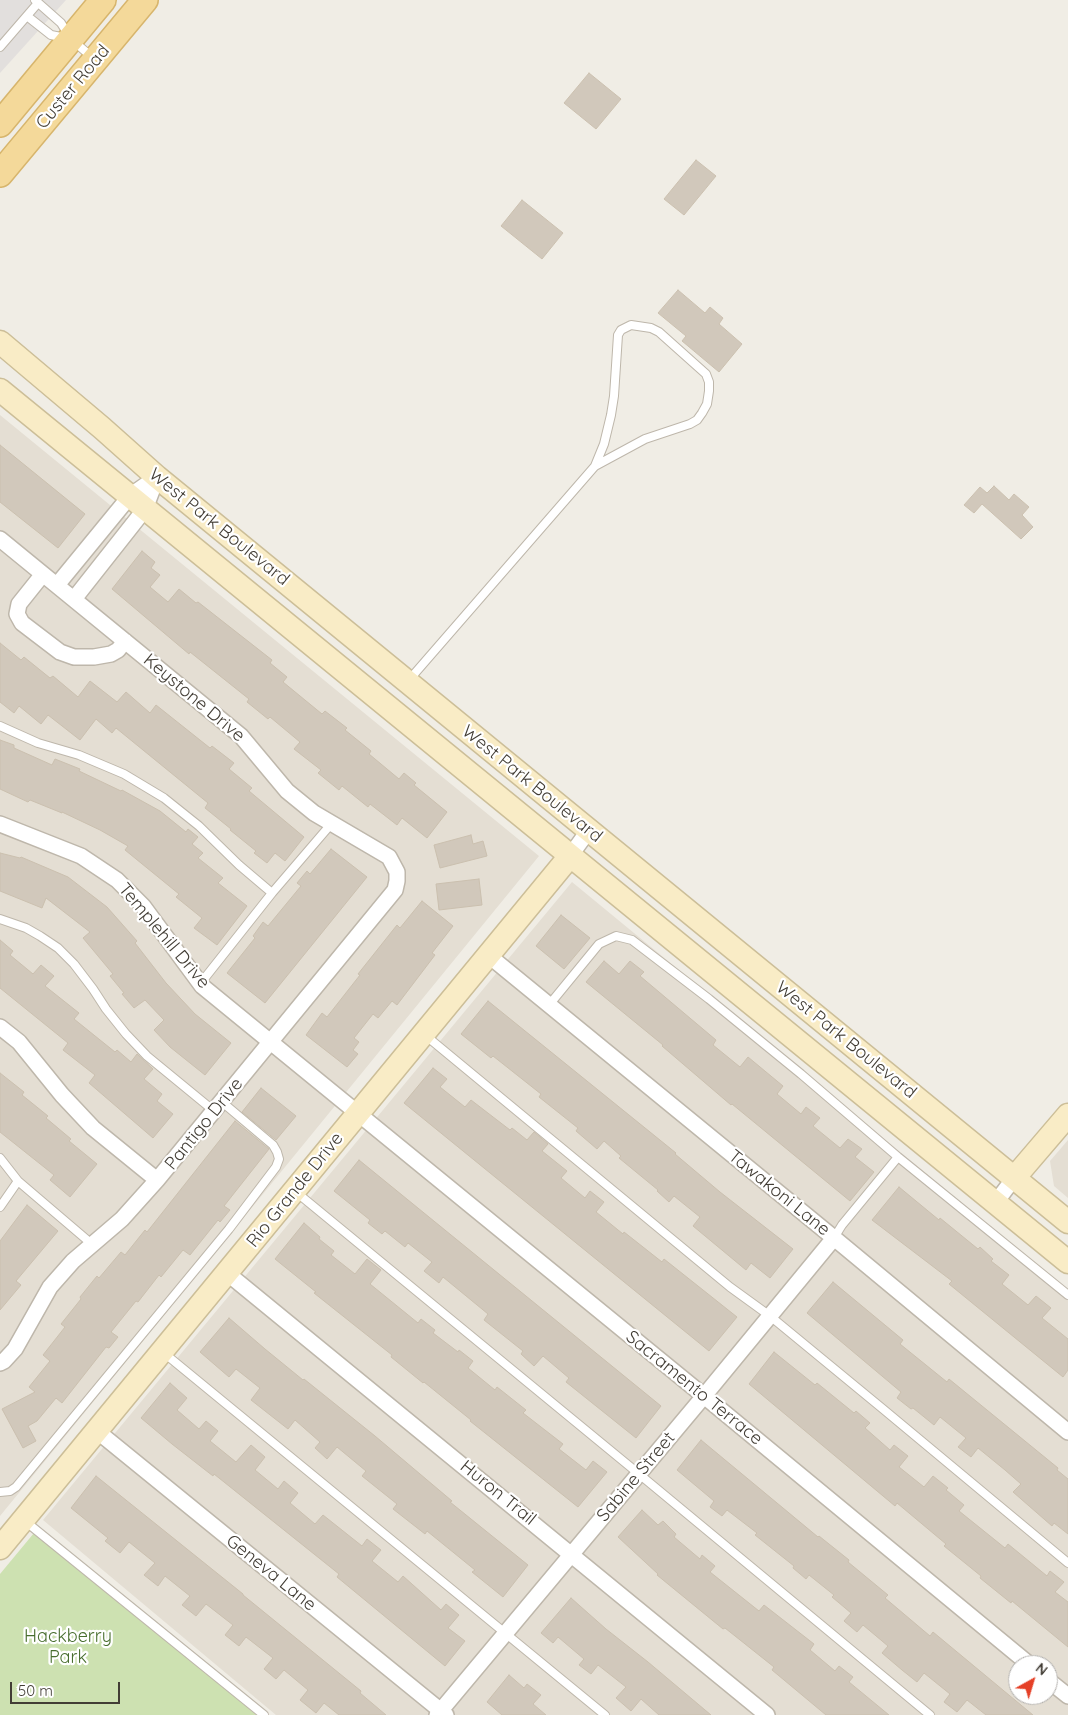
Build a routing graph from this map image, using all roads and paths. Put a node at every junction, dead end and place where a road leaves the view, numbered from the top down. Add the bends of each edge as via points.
1 (104, 0) edge
2 (145, 0) edge
3 (36, 1) edge
4 (27, 16) junction
5 (71, 39) junction
6 (0, 47) edge
7 (95, 60) junction
8 (0, 124) edge
9 (0, 174) edge
10 (0, 342) edge
11 (0, 390) edge
12 (595, 466) junction
13 (157, 477) junction
14 (137, 503) junction
15 (0, 539) edge
16 (43, 574) junction
17 (57, 585) junction
18 (74, 599) junction
19 (125, 641) junction
20 (407, 681) junction
21 (388, 705) junction
22 (0, 726) edge
23 (332, 823) junction
24 (0, 824) edge
25 (590, 830) junction
26 (570, 856) junction
27 (397, 881) joint
28 (272, 893) junction
29 (0, 919) edge
30 (488, 955) junction
31 (200, 984) junction
32 (549, 1005) junction
33 (0, 1026) edge
34 (424, 1034) junction
35 (270, 1043) junction
36 (218, 1107) junction
37 (357, 1114) junction
38 (1068, 1115) edge
39 (898, 1157) junction
40 (0, 1158) edge
41 (1015, 1177) junction
42 (158, 1180) junction
43 (18, 1181) junction
44 (294, 1191) junction
45 (996, 1202) junction
46 (0, 1207) edge
47 (1068, 1222) edge
48 (834, 1238) junction
49 (93, 1244) junction
50 (1068, 1262) edge
51 (227, 1273) junction
52 (1068, 1295) edge
53 (770, 1316) junction
54 (162, 1351) junction
55 (2, 1362) edge
56 (704, 1396) junction
57 (97, 1431) junction
58 (1068, 1432) edge
59 (639, 1474) junction
60 (0, 1492) edge
61 (24, 1520) junction
62 (3, 1540) edge
63 (572, 1554) junction
64 (1068, 1563) edge
65 (506, 1633) junction
66 (1018, 1655) edge
67 (1058, 1688) edge
68 (1068, 1696) edge
69 (441, 1714) edge
70 (264, 1715) edge
71 (605, 1715) edge
72 (767, 1715) edge
73 (930, 1715) edge

1 - 5 main road, Custer Road
2 - 7 main road, Custer Road
3 - 4 lane
3 - 5 lane via 61,23
4 - 5 lane via 50,35
4 - 6 lane
5 - 7 lane
5 - 8 main road, Custer Road
7 - 9 main road, Custer Road
10 - 13 main road, West Park Boulevard
11 - 14 main road, West Park Boulevard
12 - 12 lane via 645,439 690,424 702,414 707,404 709,382 706,374 651,328 631,325 618,335 611,415
12 - 20 lane
13 - 14 street
13 - 20 main road, West Park Boulevard
14 - 17 street
14 - 18 street
14 - 21 main road, West Park Boulevard
15 - 16 street, Keystone Drive
16 - 17 street, Keystone Drive
16 - 19 street via 19,604 17,614 22,622 60,652 74,657 111,654
17 - 18 street, Keystone Drive
18 - 19 street, Keystone Drive
19 - 23 street, Keystone Drive via 241,736 287,791
20 - 21 main road
20 - 25 main road, West Park Boulevard
21 - 26 main road, West Park Boulevard
22 - 28 lane via 124,774 164,798
23 - 27 street, Keystone Drive via 389,857 398,872
23 - 28 lane
24 - 31 street, Templehill Drive via 81,856 117,880 143,906
25 - 26 street, Rio Grande Drive
25 - 41 main road, West Park Boulevard
26 - 30 main road, Rio Grande Drive
26 - 45 main road, West Park Boulevard
27 - 35 street, Pantigo Drive via 395,890
28 - 31 lane
29 - 36 lane via 40,936 58,948 147,1056
30 - 32 street, Tawakoni Lane
30 - 34 main road, Rio Grande Drive
31 - 35 street, Templehill Drive
32 - 39 lane via 599,944 616,936 632,940 793,1067
32 - 48 street, Tawakoni Lane
33 - 42 street via 19,1042 93,1128
34 - 37 main road, Rio Grande Drive
34 - 53 lane via 730,1287
35 - 36 street, Pantigo Drive
35 - 37 street, Templehill Drive
36 - 42 street, Pantigo Drive
36 - 60 lane via 273,1145 279,1159 276,1167 229,1229 16,1487
37 - 44 main road, Rio Grande Drive
37 - 56 street, Sacramento Terrace
38 - 41 main road
39 - 48 lane
39 - 52 lane
40 - 43 lane
41 - 45 street
41 - 47 main road, West Park Boulevard
42 - 49 street, Pantigo Drive via 122,1219
43 - 46 lane
43 - 49 lane
44 - 51 main road, Rio Grande Drive
44 - 59 lane
45 - 50 main road, West Park Boulevard
48 - 53 street, Sabine Street
48 - 58 street, Tawakoni Lane
49 - 55 street, Pantigo Drive via 50,1287 15,1349
51 - 54 main road, Rio Grande Drive
51 - 63 street, Huron Trail
53 - 56 street, Sabine Street
53 - 64 lane
54 - 57 main road, Rio Grande Drive
54 - 65 lane
56 - 59 street, Sabine Street
56 - 66 street, Sacramento Terrace
57 - 61 main road, Rio Grande Drive
57 - 69 street, Geneva Lane
59 - 63 street, Sabine Street
59 - 73 lane
61 - 62 main road, Rio Grande Drive
61 - 70 lane
63 - 65 street, Sabine Street
63 - 72 street, Huron Trail
65 - 69 street, Sabine Street
65 - 71 lane
67 - 68 street

